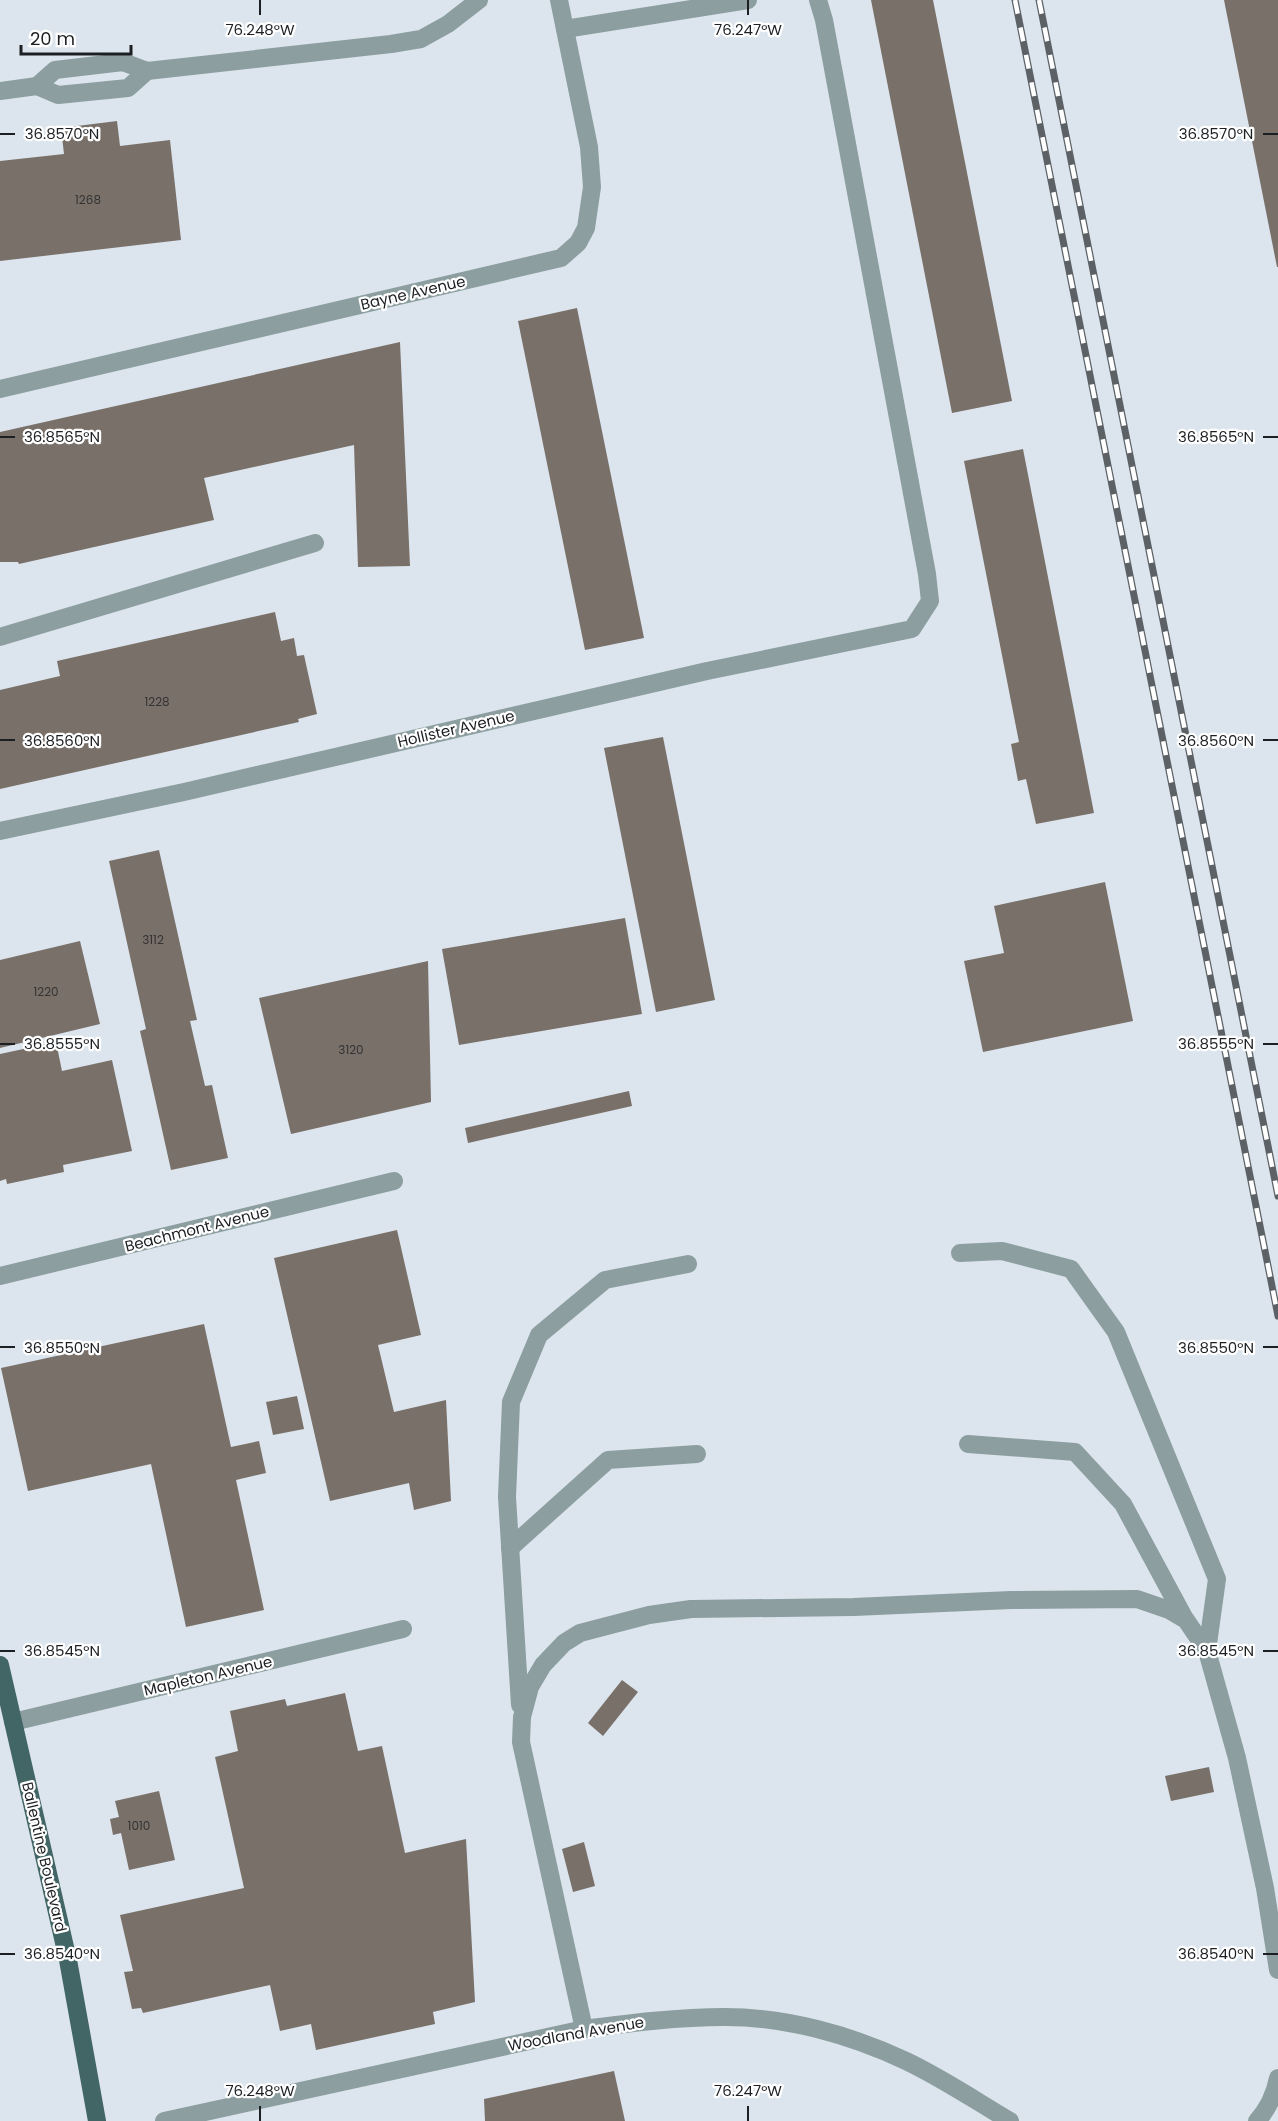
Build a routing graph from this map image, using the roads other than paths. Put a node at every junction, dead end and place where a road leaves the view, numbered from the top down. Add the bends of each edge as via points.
1 (479, 0) edge
2 (559, 0) edge
3 (748, 0) edge
4 (818, 0) edge
5 (565, 29) junction
6 (147, 70) junction
7 (37, 86) junction
8 (0, 91) edge
9 (0, 389) edge
10 (315, 543) dead end
11 (0, 638) edge
12 (0, 831) edge
13 (394, 1181) dead end
14 (960, 1253) dead end
15 (688, 1264) dead end
16 (0, 1276) edge
17 (968, 1444) dead end
18 (697, 1454) dead end
19 (510, 1548) junction
20 (1186, 1620) junction
21 (403, 1629) dead end
22 (1207, 1651) junction
23 (0, 1665) edge
24 (13, 1722) junction
25 (521, 1728) junction
26 (1278, 1970) edge
27 (584, 2029) junction
28 (1278, 2078) edge
29 (97, 2121) edge
30 (164, 2121) edge
31 (1010, 2121) edge
32 (1257, 2121) edge

1 - 6 street via 421,39
2 - 5 street, Bayne Avenue
3 - 5 street
4 - 12 street, Hollister Avenue via 927,574 930,601 912,629 707,671
5 - 9 street, Bayne Avenue via 589,147 591,187 586,228 578,243 561,258
6 - 7 street via 123,62 55,70
6 - 7 street via 128,88 58,95
7 - 8 street
10 - 11 street
13 - 16 street, Beachmont Avenue
14 - 22 street via 1002,1251 1071,1269 1116,1332 1217,1579
15 - 19 street via 605,1280 539,1335 511,1402 507,1497
17 - 20 street via 1075,1452 1123,1504
18 - 19 street via 608,1460
19 - 25 street
20 - 22 street
20 - 25 street via 1137,1599 692,1609 649,1615 580,1633 564,1643 543,1665 530,1687
21 - 24 street, Mapleton Avenue
22 - 26 street via 1239,1768
23 - 24 main road, Ballentine Boulevard
24 - 29 main road, Ballentine Boulevard via 68,1960
25 - 27 street
27 - 30 street, Woodland Avenue
27 - 31 street, Woodland Avenue via 727,2017 797,2024 866,2043 909,2062
28 - 32 street via 1276,2090

